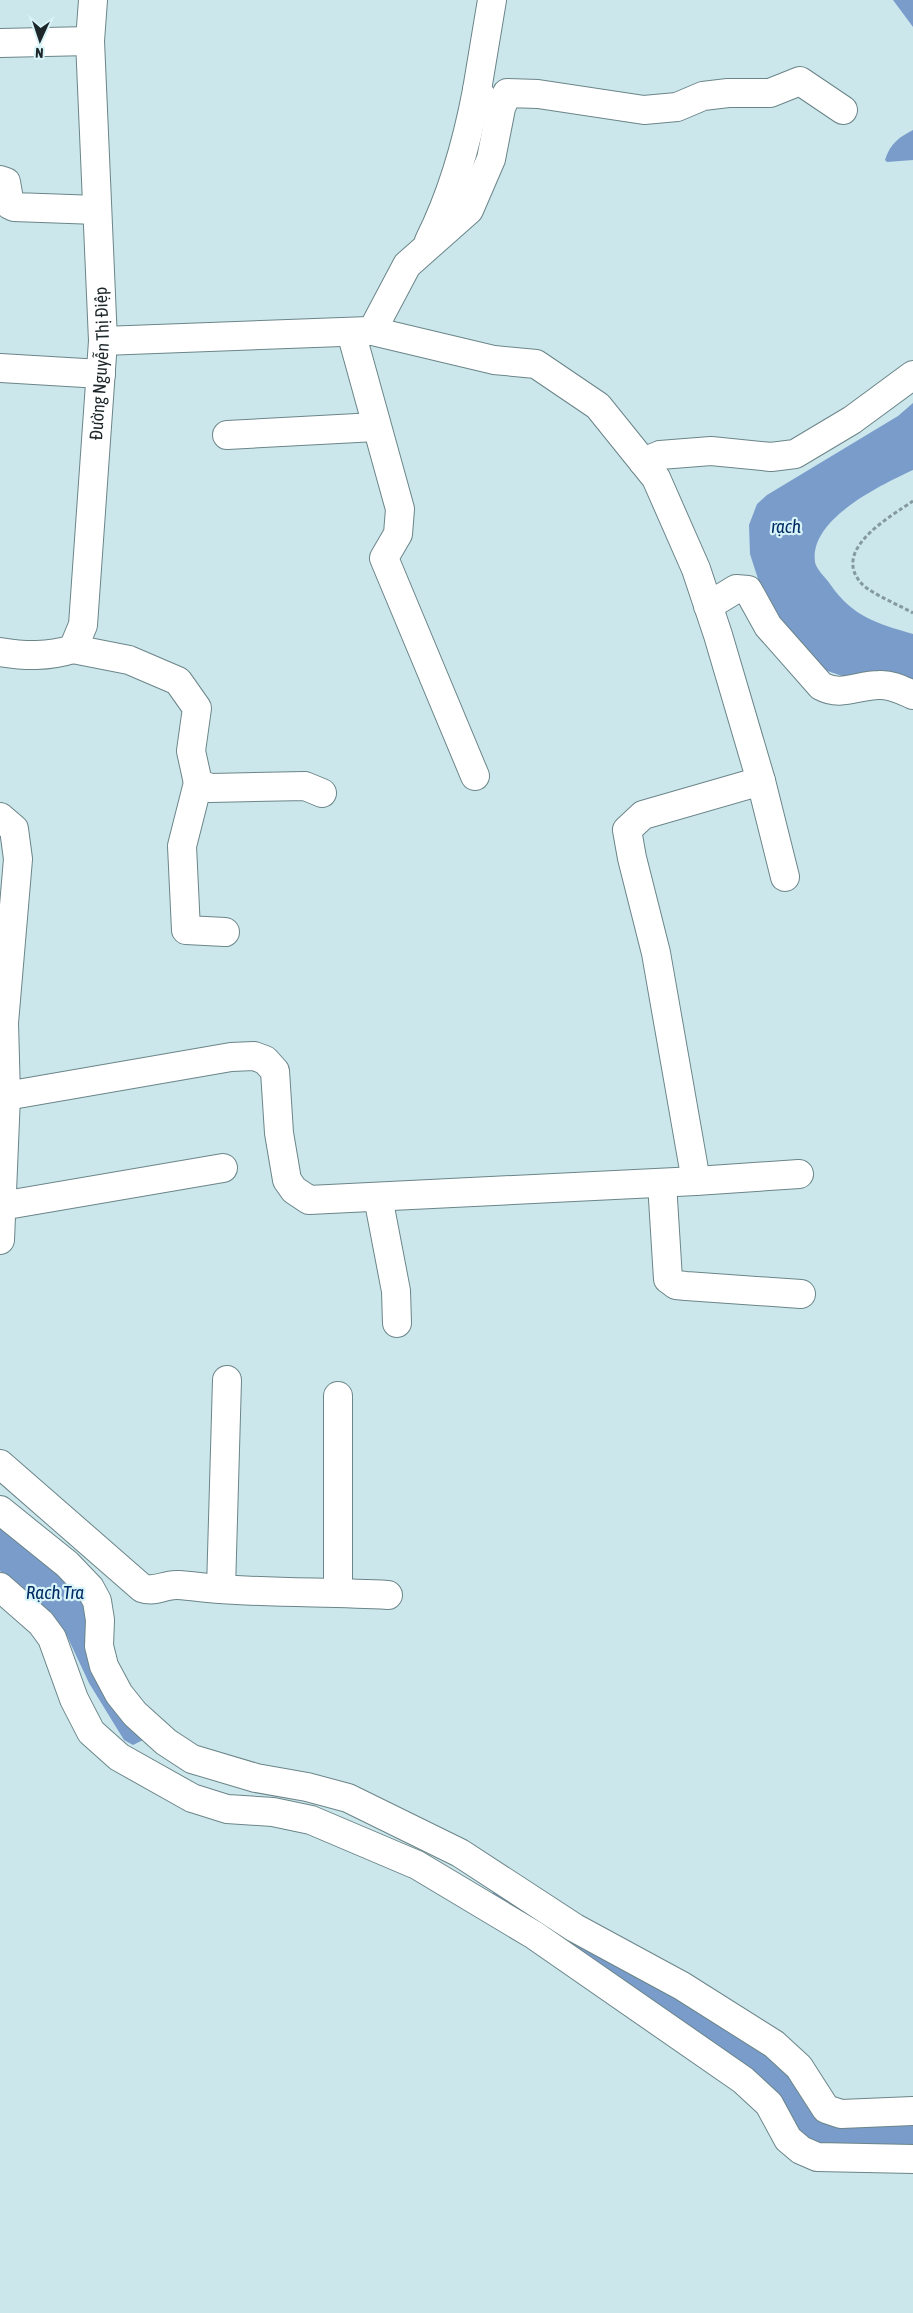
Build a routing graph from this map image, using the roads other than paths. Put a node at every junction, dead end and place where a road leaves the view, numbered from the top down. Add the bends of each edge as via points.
1 (93, 0) edge
2 (492, 0) edge
3 (90, 41) junction
4 (0, 43) edge
5 (477, 90) junction
6 (501, 108) junction
7 (842, 110) dead end
8 (0, 180) edge
9 (97, 210) junction
10 (426, 248) junction
11 (362, 331) junction
12 (103, 341) junction
13 (0, 368) edge
14 (101, 374) junction
15 (913, 376) edge
16 (376, 427) junction
17 (227, 435) dead end
18 (643, 462) junction
19 (708, 606) junction
20 (73, 649) junction
21 (0, 652) edge
22 (913, 695) edge
23 (475, 776) dead end
24 (761, 781) junction
25 (198, 783) junction
26 (322, 793) dead end
27 (0, 816) edge
28 (785, 877) dead end
29 (225, 932) dead end
30 (6, 1096) junction
31 (223, 1168) dead end
32 (799, 1174) dead end
33 (696, 1182) junction
34 (662, 1183) junction
35 (378, 1197) junction
36 (1, 1206) junction
37 (0, 1240) edge
38 (801, 1294) dead end
39 (397, 1323) dead end
40 (227, 1380) dead end
41 (338, 1396) dead end
42 (0, 1464) edge
43 (0, 1510) edge
44 (0, 1588) edge
45 (221, 1589) junction
46 (338, 1592) junction
47 (388, 1595) dead end
48 (913, 2111) edge
49 (913, 2159) edge

1 - 3 street, Đường Nguyễn Thị Điệp
2 - 5 street
3 - 4 street
3 - 9 street, Đường Nguyễn Thị Điệp
5 - 6 street via 486,105
5 - 10 street via 468,141 446,204
6 - 7 street via 507,93 538,94 644,110 677,107 703,96 770,93 800,81
6 - 10 street via 492,159 469,210
8 - 9 street via 6,182 10,205 14,207
9 - 12 street, Đường Nguyễn Thị Điệp
10 - 11 street via 407,265
11 - 12 street
11 - 16 street
11 - 18 street via 494,360 536,364 598,406
12 - 14 street, Đường Nguyễn Thị Điệp
13 - 14 street
14 - 20 street, Đường Nguyễn Thị Điệp via 83,626
15 - 18 street via 852,420 795,454 771,457 711,451 660,455
16 - 17 street
16 - 23 street via 400,509 398,534 384,558
18 - 19 street via 656,478 696,569
19 - 22 street via 736,589 748,590 768,626 821,686 840,692 880,685
19 - 24 street
20 - 21 street via 53,655
20 - 25 street via 129,660 178,681 197,708 191,752
24 - 28 street
24 - 33 street via 644,815 627,830 656,953
25 - 26 street via 210,788 305,786
25 - 29 street via 182,846 186,930
27 - 30 street via 14,829 18,859 4,1023
30 - 35 street via 231,1057 254,1056 265,1060 275,1071 279,1133 287,1180 294,1190 309,1200
30 - 36 street
31 - 36 street
32 - 33 street
33 - 34 street
34 - 35 street
34 - 38 street via 668,1278 686,1286
35 - 39 street via 396,1291
36 - 37 street
40 - 45 street
41 - 46 street
42 - 45 street via 142,1588 150,1591 177,1585
43 - 48 street via 67,1564 90,1588 97,1601 99,1646 104,1666 119,1694 135,1714 166,1742 192,1759 256,1778 348,1798 460,1853 575,1928 682,1986 774,2044 799,2067 826,2109 841,2114
44 - 49 street via 41,1623 52,1638 74,1699 91,1732 119,1757 192,1798 227,1809 273,1812 310,1820 417,1866 534,1935 744,2080 769,2104 788,2139 801,2150 817,2157
45 - 46 street
46 - 47 street

